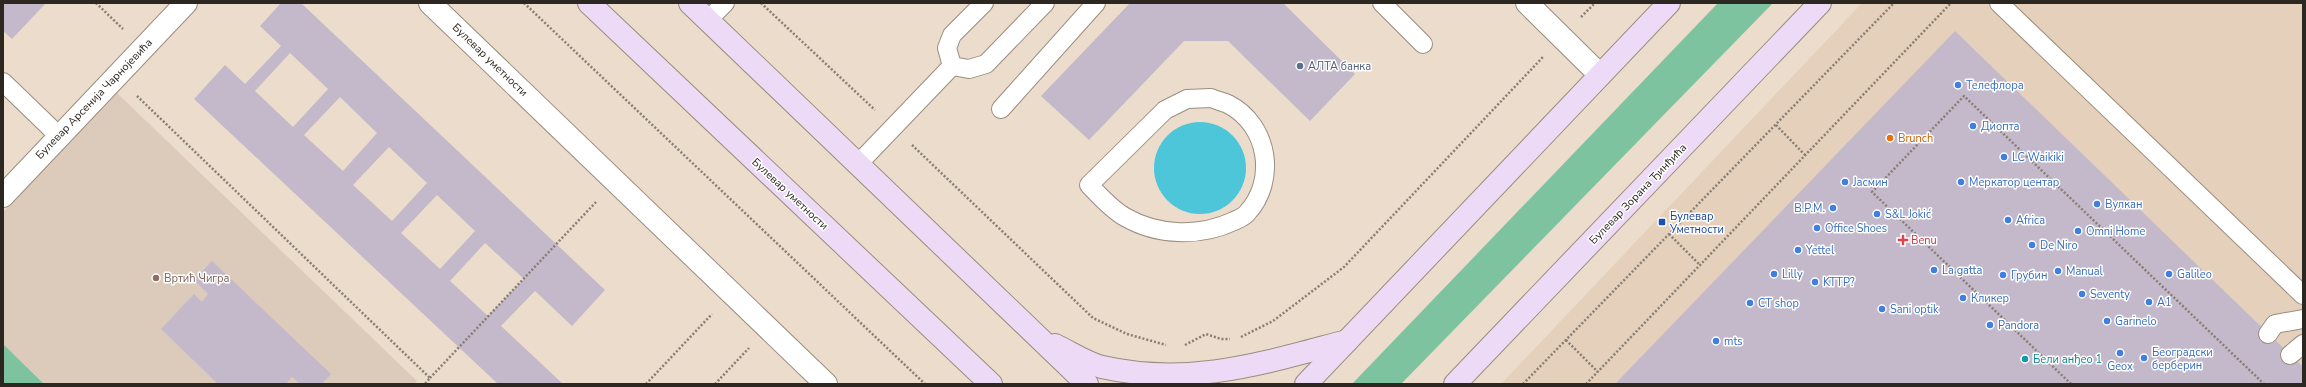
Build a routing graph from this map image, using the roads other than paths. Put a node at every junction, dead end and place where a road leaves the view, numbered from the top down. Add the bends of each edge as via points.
1 (186, 3) edge
2 (430, 3) edge
3 (589, 3) edge
4 (690, 3) edge
5 (725, 3) edge
6 (984, 3) edge
7 (1045, 3) edge
8 (1096, 3) edge
9 (1382, 3) edge
10 (1527, 3) edge
11 (1669, 3) edge
12 (1820, 3) edge
13 (1999, 3) edge
14 (708, 20) junction
15 (1423, 44) dead end
16 (952, 66) junction
17 (1600, 75) junction
18 (3, 82) edge
19 (1001, 108) dead end
20 (59, 136) junction
21 (858, 164) junction
22 (1088, 185) joint
23 (3, 196) edge
24 (2303, 295) edge
25 (2303, 319) edge
26 (2268, 334) dead end
27 (1037, 337) junction
28 (1347, 341) junction
29 (826, 384) edge
30 (990, 384) edge
31 (1087, 384) edge
32 (1306, 384) edge
33 (1455, 384) edge

1 - 20 street, Булевар Арсенија Чарнојевића
2 - 29 street, Булевар уметности
3 - 30 street, Булевар уметности
4 - 14 street
5 - 14 lane
6 - 16 lane via 952,35 947,48
7 - 16 lane via 986,64 969,69
8 - 19 lane
9 - 15 lane
10 - 17 street
11 - 17 street
12 - 33 street, Булевар Зорана Ђинђића
13 - 24 lane
14 - 21 street
16 - 21 lane
17 - 28 street
18 - 20 lane
20 - 23 street, Булевар Арсенија Чарнојевића
21 - 27 street
22 - 22 lane via 1126,217 1146,226 1180,233 1201,232 1221,227 1246,215 1260,196 1265,182 1266,159 1260,139 1248,120 1229,105 1211,98 1187,99 1165,110
25 - 26 lane via 2275,324
27 - 28 street via 1101,367 1186,375 1266,364
27 - 31 street
28 - 32 street

